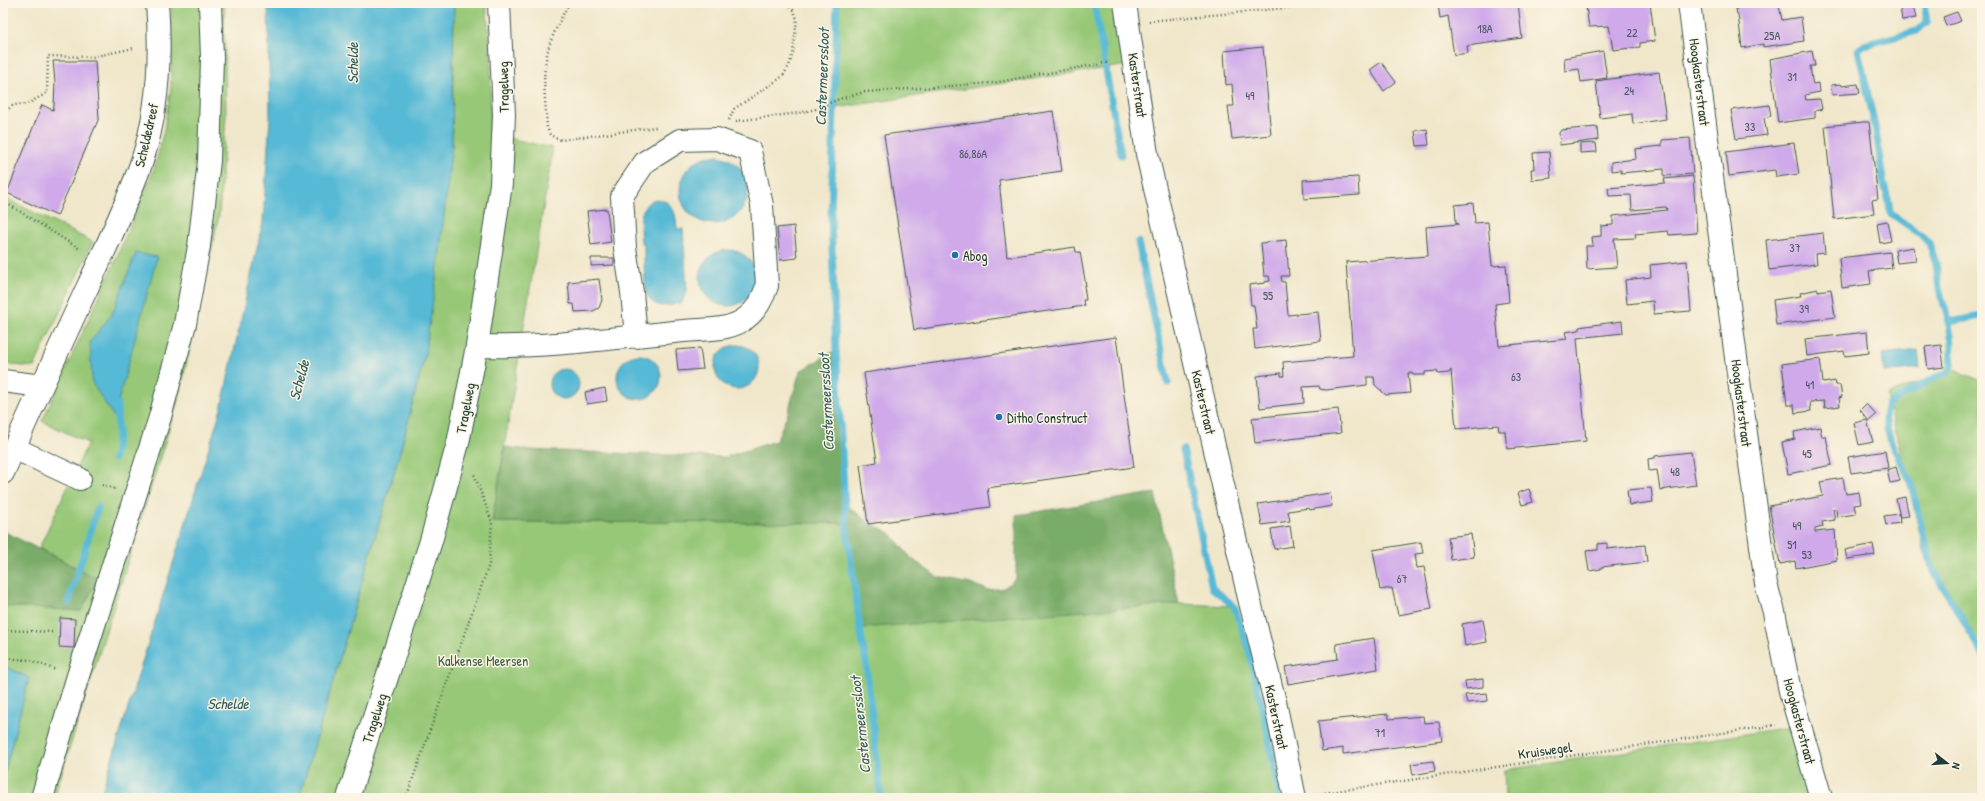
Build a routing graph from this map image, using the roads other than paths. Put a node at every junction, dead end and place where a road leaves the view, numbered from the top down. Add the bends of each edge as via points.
1 (157, 3) edge
2 (210, 3) edge
3 (500, 3) edge
4 (1689, 3) edge
5 (1127, 13) edge
6 (636, 338) junction
7 (477, 346) junction
8 (3, 381) edge
9 (42, 386) junction
10 (14, 448) junction
11 (3, 473) edge
12 (80, 479) road end
13 (42, 798) edge
14 (348, 798) edge
15 (1294, 798) edge
16 (1821, 798) edge

1 - 9 street, Scheldedreef via 156,85 142,161 100,261
2 - 13 street via 212,58 209,161 199,246 185,324 160,418
3 - 7 street, Tragelweg via 504,115 501,184
4 - 16 street, Hoogkasterstraat via 1766,584
5 - 15 street, Kasterstraat via 1147,154 1275,702
6 - 6 street via 685,331 716,330 740,322 754,312 762,299 767,286 762,205 750,151 717,139 680,140 645,162 622,196 625,248
6 - 7 street via 520,348
7 - 14 street, Tragelweg via 458,443 431,541
8 - 9 street
9 - 10 street, Scheldedreef
10 - 11 street, Scheldedreef
10 - 12 street

